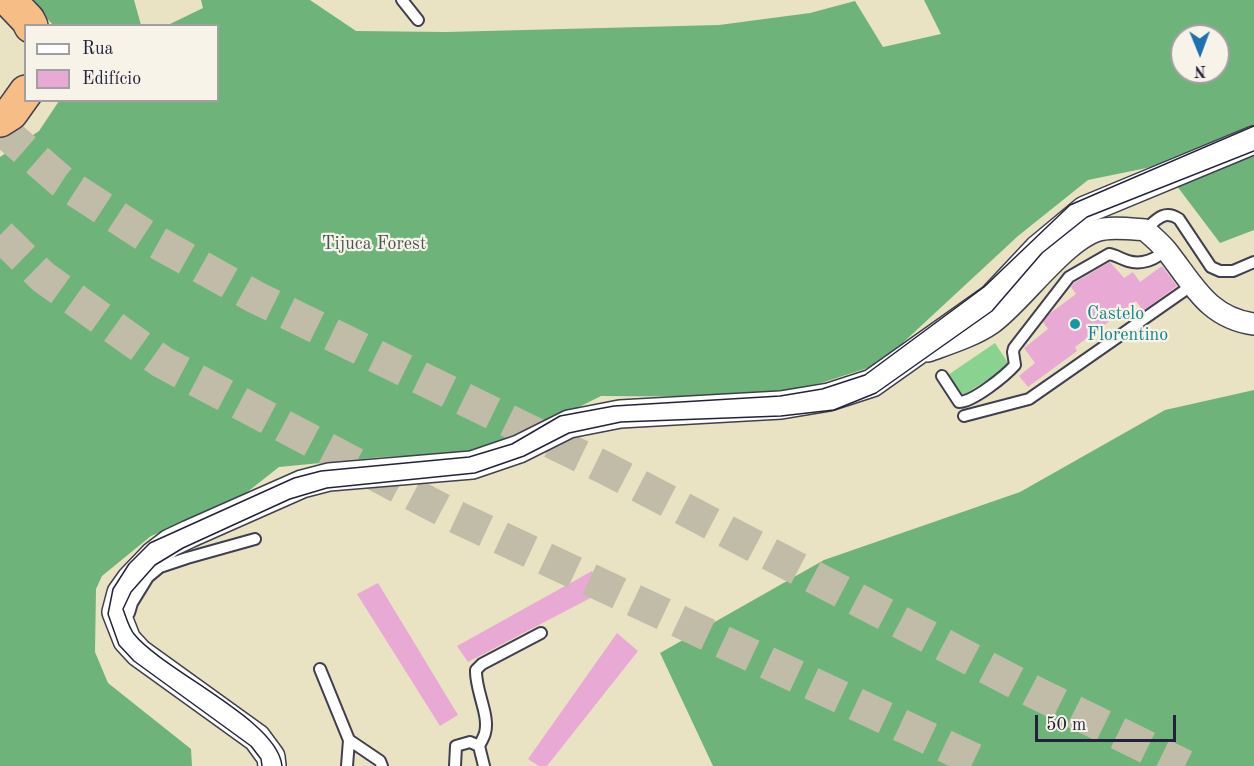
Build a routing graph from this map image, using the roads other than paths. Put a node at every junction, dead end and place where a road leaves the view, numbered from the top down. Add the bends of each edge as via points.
1 (9, 0) edge
2 (402, 0) edge
3 (418, 20) dead end
4 (30, 24) edge
5 (24, 95) edge
6 (0, 120) edge
7 (1254, 140) edge
8 (1145, 230) junction
9 (1165, 249) junction
10 (1254, 262) edge
11 (1191, 286) junction
12 (1254, 324) edge
13 (905, 360) junction
14 (942, 376) dead end
15 (964, 416) dead end
16 (255, 539) dead end
17 (123, 631) junction
18 (541, 633) dead end
19 (320, 669) dead end
20 (349, 740) junction
21 (479, 746) junction
22 (272, 766) edge
23 (347, 766) edge
24 (382, 766) edge
25 (455, 766) edge
26 (484, 766) edge

1 - 4 highway
2 - 3 lane
5 - 6 highway via 11,113
7 - 13 street via 1085,210 1038,249 992,298
8 - 9 street
8 - 10 lane via 1163,215 1173,215 1211,267 1233,271
8 - 13 street via 1102,229 1087,234 993,322 976,333
9 - 11 street
9 - 14 lane via 1145,262 1129,262 1108,254 1069,277 1014,348 1015,365 967,401 959,402
11 - 12 street via 1218,312
11 - 15 lane via 1029,399
13 - 17 street via 872,383 819,399 738,409 620,414 569,424 519,449 472,465 329,477 302,484 170,543 153,556 121,593 116,612
16 - 17 lane via 160,567 148,577 132,603
17 - 22 street via 139,652 257,738 271,757
18 - 21 lane via 476,670 486,722
19 - 20 lane
20 - 23 lane
20 - 24 lane
21 - 25 lane via 470,742 456,746
21 - 26 lane

